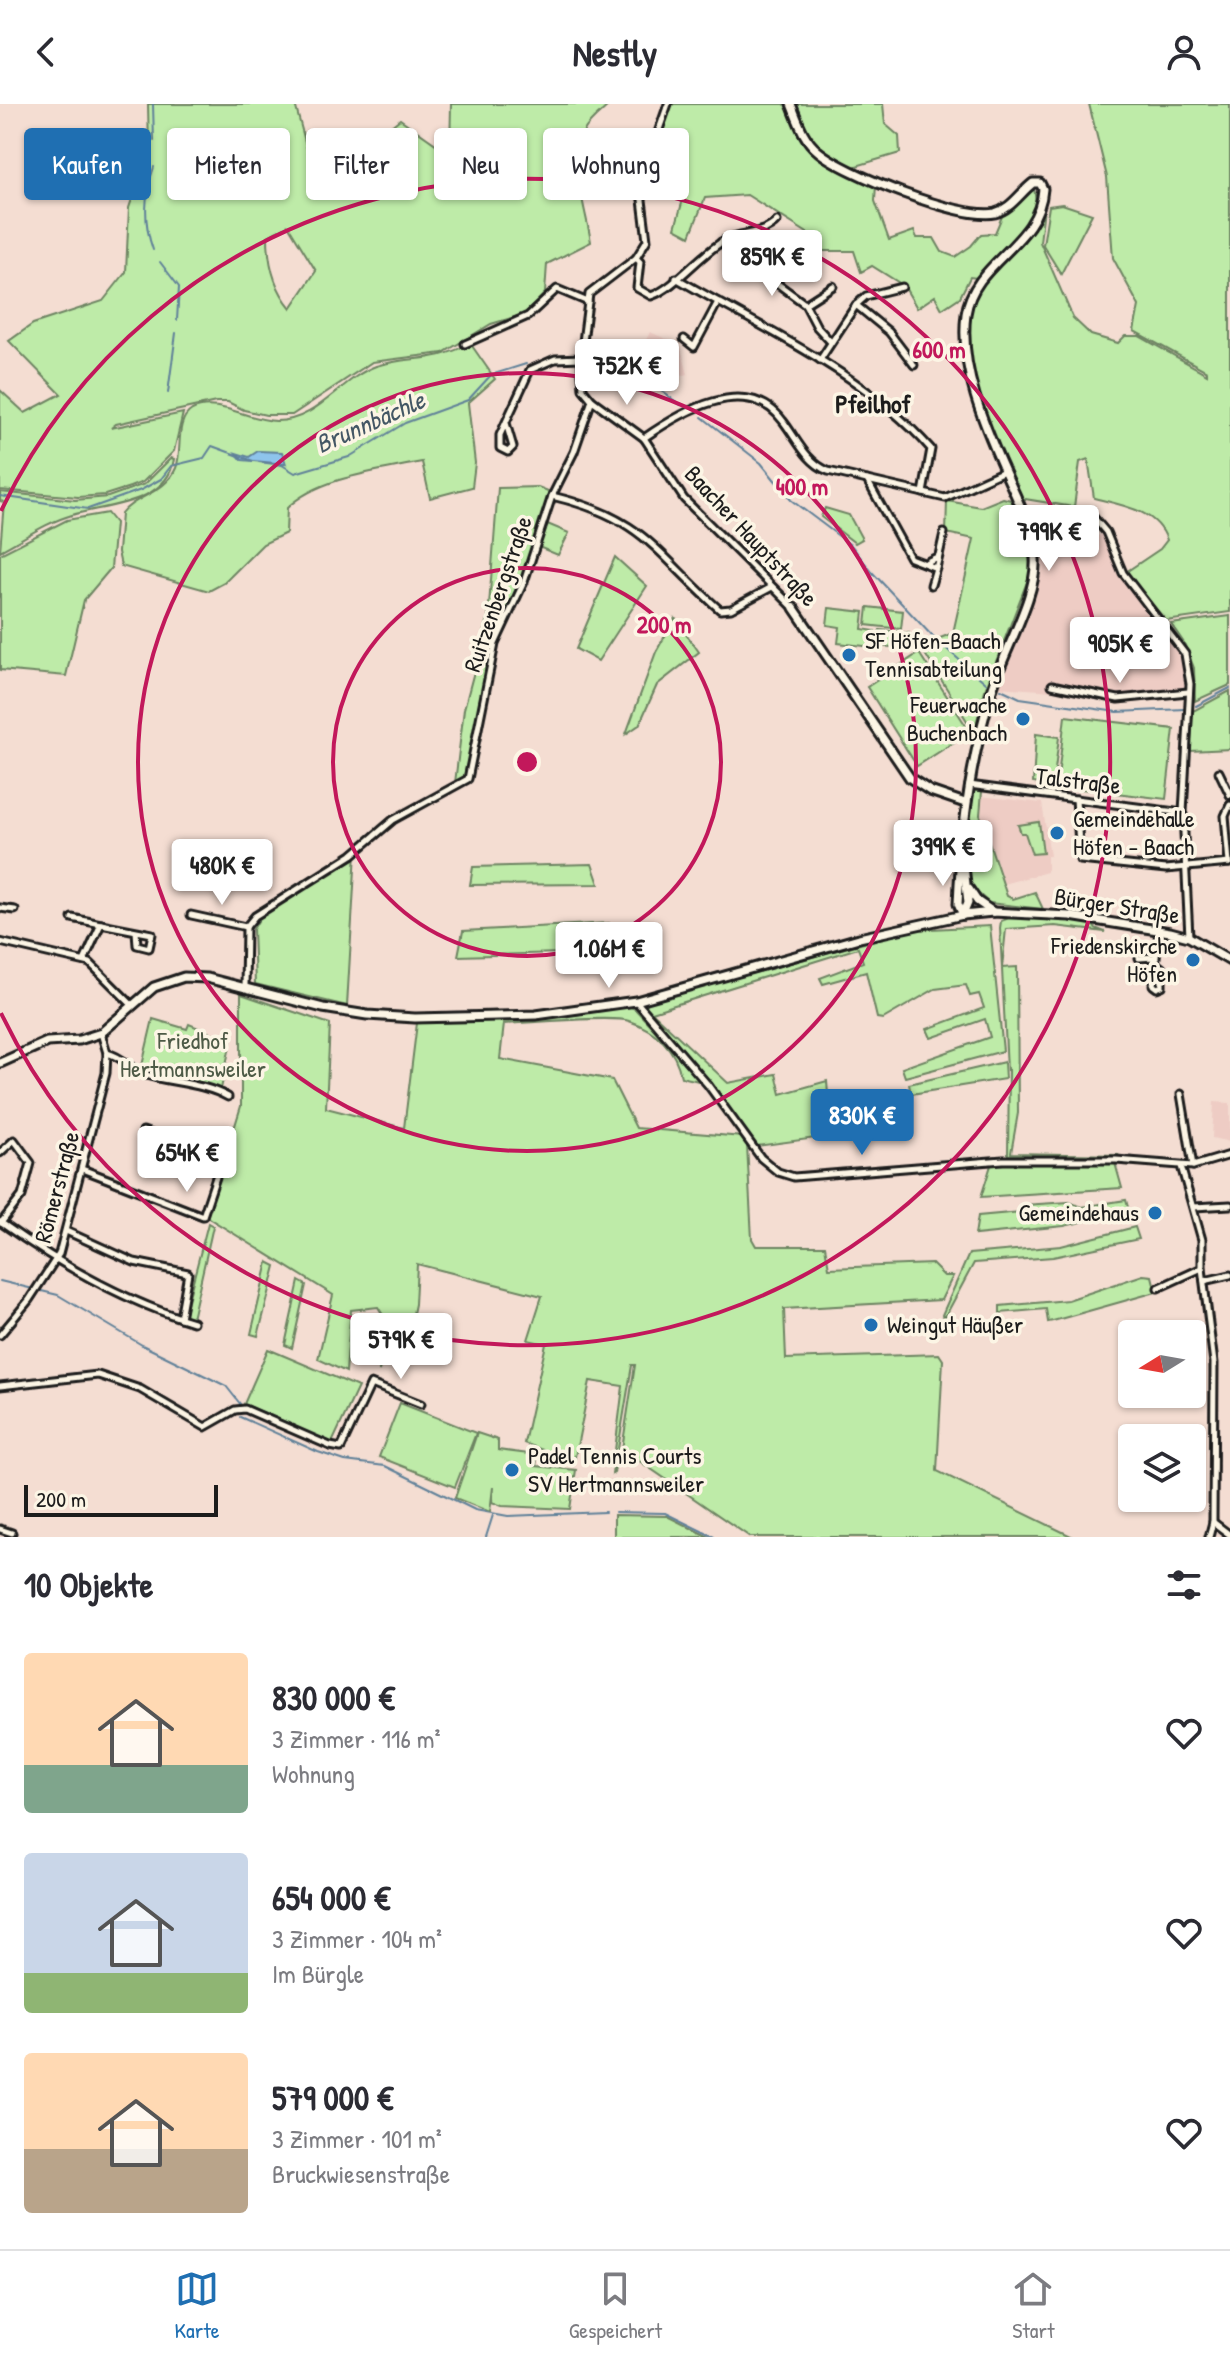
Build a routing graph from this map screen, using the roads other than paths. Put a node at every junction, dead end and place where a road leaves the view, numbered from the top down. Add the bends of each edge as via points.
1 (668, 104) edge
2 (791, 104) edge
3 (777, 221) dead end
4 (721, 242) junction
5 (636, 258) junction
6 (676, 278) junction
7 (833, 286) dead end
8 (902, 287) dead end
9 (588, 302) junction
10 (718, 302) junction
11 (805, 304) junction
12 (856, 305) junction
13 (684, 339) dead end
14 (830, 341) junction
15 (465, 344) dead end
16 (581, 358) junction
17 (820, 360) junction
18 (914, 365) dead end
19 (592, 400) junction
20 (506, 423) junction
21 (644, 438) junction
22 (1004, 471) junction
23 (867, 480) junction
24 (923, 493) junction
25 (552, 496) junction
26 (1026, 521) junction
27 (944, 533) dead end
28 (939, 556) junction
29 (927, 562) junction
30 (936, 568) junction
31 (931, 585) dead end
32 (772, 587) junction
33 (794, 608) joint
34 (1052, 685) dead end
35 (1188, 692) junction
36 (1219, 772) dead end
37 (968, 785) junction
38 (1230, 795) edge
39 (1076, 799) junction
40 (965, 803) junction
41 (1230, 805) edge
42 (1183, 813) junction
43 (962, 855) junction
44 (1230, 863) edge
45 (1185, 867) junction
46 (965, 876) junction
47 (0, 908) edge
48 (15, 910) dead end
49 (993, 912) junction
50 (191, 915) dead end
51 (963, 915) junction
52 (72, 918) dead end
53 (101, 924) junction
54 (246, 927) junction
55 (1159, 930) junction
56 (136, 931) dead end
57 (1189, 937) junction
58 (0, 942) edge
59 (1139, 958) dead end
60 (1154, 959) junction
61 (84, 961) junction
62 (1230, 961) edge
63 (245, 987) junction
64 (636, 1001) junction
65 (132, 1005) junction
66 (101, 1033) junction
67 (107, 1053) junction
68 (0, 1063) edge
69 (1181, 1094) dead end
70 (228, 1097) dead end
71 (143, 1131) dead end
72 (0, 1153) edge
73 (1230, 1155) edge
74 (1181, 1166) junction
75 (1193, 1166) junction
76 (82, 1169) junction
77 (1230, 1205) edge
78 (1194, 1207) junction
79 (1, 1223) edge
80 (66, 1231) junction
81 (55, 1261) junction
82 (1202, 1268) junction
83 (1230, 1275) edge
84 (1203, 1281) junction
85 (1158, 1288) dead end
86 (180, 1318) junction
87 (193, 1322) dead end
88 (0, 1335) edge
89 (0, 1386) edge
90 (421, 1404) dead end
91 (1213, 1522) junction
92 (0, 1529) edge
93 (12, 1533) dead end
94 (1230, 1535) edge
95 (1209, 1537) edge

1 - 5 street via 640,184 647,234
2 - 22 street via 805,137 824,156 956,210 998,212 1033,183 1042,185 1032,224 980,280 966,317 973,386
3 - 4 street via 764,231
4 - 6 street
4 - 11 street
5 - 6 street via 637,288 643,294 656,294
5 - 9 street via 591,290
6 - 10 street
7 - 11 street
8 - 12 street via 866,296
9 - 15 street via 557,289 528,316
9 - 16 street
10 - 13 street via 694,347
10 - 17 street
11 - 14 street
12 - 14 street
12 - 18 street via 889,332
14 - 17 street
16 - 19 street via 583,389
16 - 20 street via 536,365 525,377
17 - 24 street via 874,397 931,449
19 - 21 street, Baacher Hauptstraße
19 - 25 street, Ruitzenbergstraße
20 - 20 street via 499,442 508,452 513,447
21 - 23 street via 695,407 747,399 778,414 816,466
21 - 32 street, Baacher Hauptstraße via 684,499
22 - 24 street via 945,498
22 - 26 street
23 - 24 street
23 - 29 street via 905,552 919,564
25 - 32 street via 597,508 631,525 720,610
25 - 54 street, Ruitzenbergstraße via 524,582 495,644 468,779 393,820 352,855 255,916
26 - 35 street via 1061,512 1083,513 1099,523 1123,573 1185,654
26 - 37 street via 1034,573 996,676
27 - 28 street
28 - 29 street
28 - 30 street
29 - 30 street
30 - 31 street
32 - 33 street, Baacher Hauptstraße
33 - 40 street, Baacher Hauptstraße via 910,778
34 - 35 street via 1118,699
35 - 42 street
36 - 38 street
37 - 39 street, Talstraße
37 - 40 street
39 - 42 street, Talstraße
39 - 45 street via 1080,860
40 - 43 street
41 - 44 street via 1225,816
42 - 45 street
43 - 46 street
43 - 51 street via 958,904
44 - 45 street
45 - 57 street
46 - 49 street via 977,901
46 - 51 street via 968,903
47 - 48 street
49 - 51 street, Bürger Straße
49 - 55 street, Bürger Straße via 1070,916
50 - 54 street
51 - 64 street, Bürger Straße via 831,945
52 - 53 street
53 - 56 street
53 - 61 street
54 - 63 street
55 - 57 street, Bürger Straße
55 - 60 street
57 - 62 street, Bürger Straße
58 - 61 street
59 - 60 street
60 - 60 street via 1153,985 1157,988 1162,986 1162,968
61 - 65 street
63 - 64 street, Bürger Straße via 333,1010 412,1018 536,1015
63 - 65 street, Bürger Straße via 184,977 154,987
64 - 74 street via 708,1085 761,1158 784,1174 803,1177 1003,1160
65 - 66 street, Bürger Straße
66 - 67 street, Römerstraße
66 - 68 street via 47,1042
67 - 70 street via 142,1074
67 - 76 street, Römerstraße
69 - 75 street
71 - 76 street via 222,1159 203,1216
72 - 79 street via 14,1140 31,1163 22,1196
73 - 75 street
74 - 75 street
74 - 78 street
76 - 80 street, Römerstraße
77 - 78 street
78 - 82 street
79 - 81 street
80 - 81 street, Römerstraße
80 - 86 street via 134,1262 188,1273
81 - 86 street
81 - 88 street, Römerstraße
82 - 84 street
82 - 85 street
83 - 84 street
84 - 91 street via 1214,1363
86 - 87 street
89 - 90 street via 98,1375 140,1389 205,1427 245,1409 341,1448 371,1384
91 - 94 street
91 - 95 street
92 - 93 street

